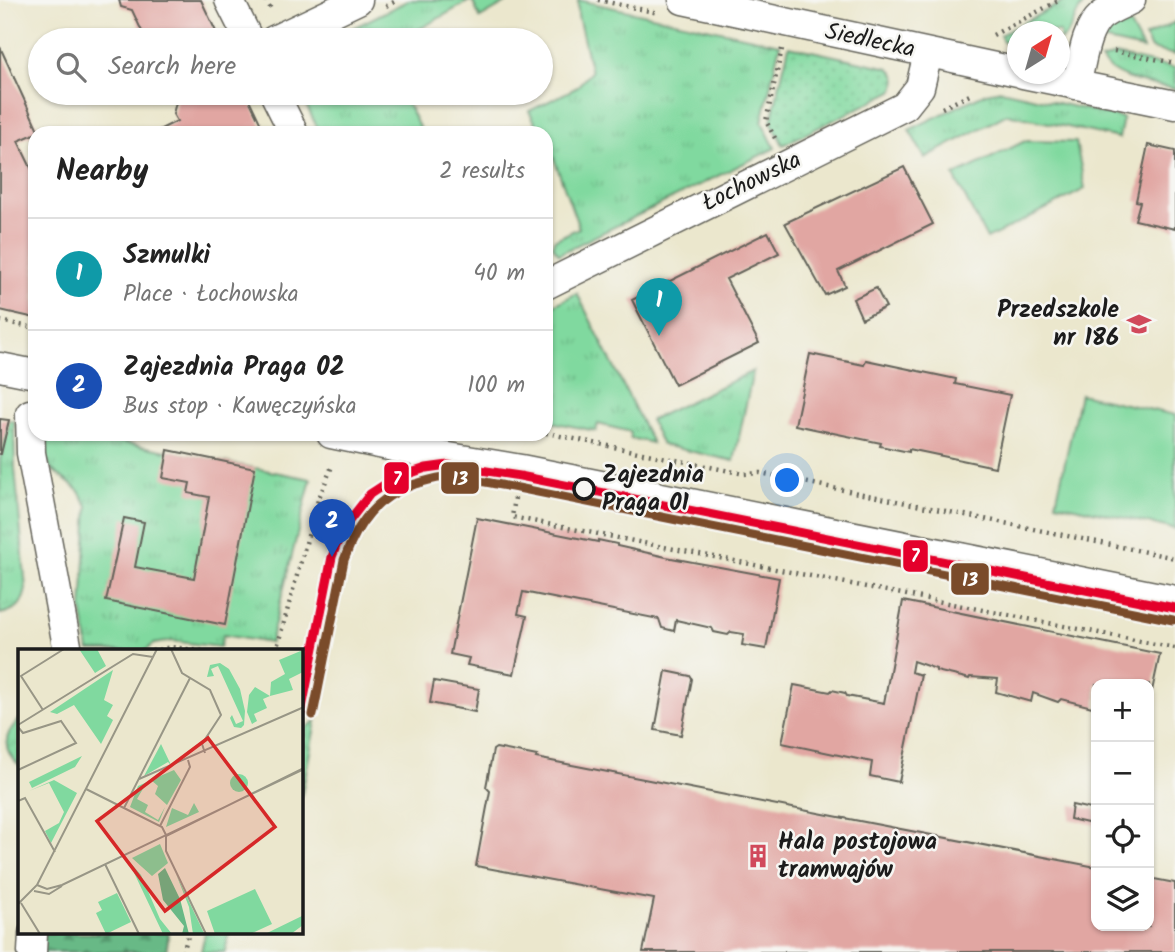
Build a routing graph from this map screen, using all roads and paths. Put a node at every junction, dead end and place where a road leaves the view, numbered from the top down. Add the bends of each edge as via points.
1 (229, 0) edge
2 (358, 0) edge
3 (682, 0) edge
4 (1060, 0) edge
5 (1131, 0) edge
6 (243, 28) edge
7 (299, 28) edge
8 (989, 37) dead end
9 (783, 42) dead end
10 (928, 53) junction
11 (1007, 70) edge
12 (1070, 84) edge
13 (1076, 85) junction
14 (978, 90) dead end
15 (280, 105) edge
16 (1175, 105) edge
17 (934, 112) dead end
18 (290, 126) edge
19 (777, 141) dead end
20 (553, 282) edge
21 (0, 321) edge
22 (28, 327) edge
23 (0, 367) edge
24 (28, 373) edge
25 (553, 434) edge
26 (30, 441) edge
27 (336, 441) edge
28 (398, 441) edge
29 (522, 470) junction
30 (1175, 558) edge
31 (1175, 600) edge
32 (1175, 648) edge
33 (68, 649) edge
34 (277, 649) edge
35 (33, 934) edge
36 (189, 934) edge
37 (32, 952) edge
38 (183, 952) edge

1 - 6 street
2 - 7 street
3 - 10 street, Siedlecka
4 - 8 path
5 - 13 street via 1096,22
9 - 19 path via 766,121
10 - 11 street, Siedlecka
10 - 20 street, Łochowska via 920,87 905,106
12 - 13 street
13 - 16 street
14 - 17 path
15 - 18 street
21 - 22 path
23 - 24 street
25 - 30 path
26 - 33 street
27 - 34 path
28 - 29 street
29 - 31 street
29 - 32 path via 512,517
35 - 37 street
36 - 38 path

